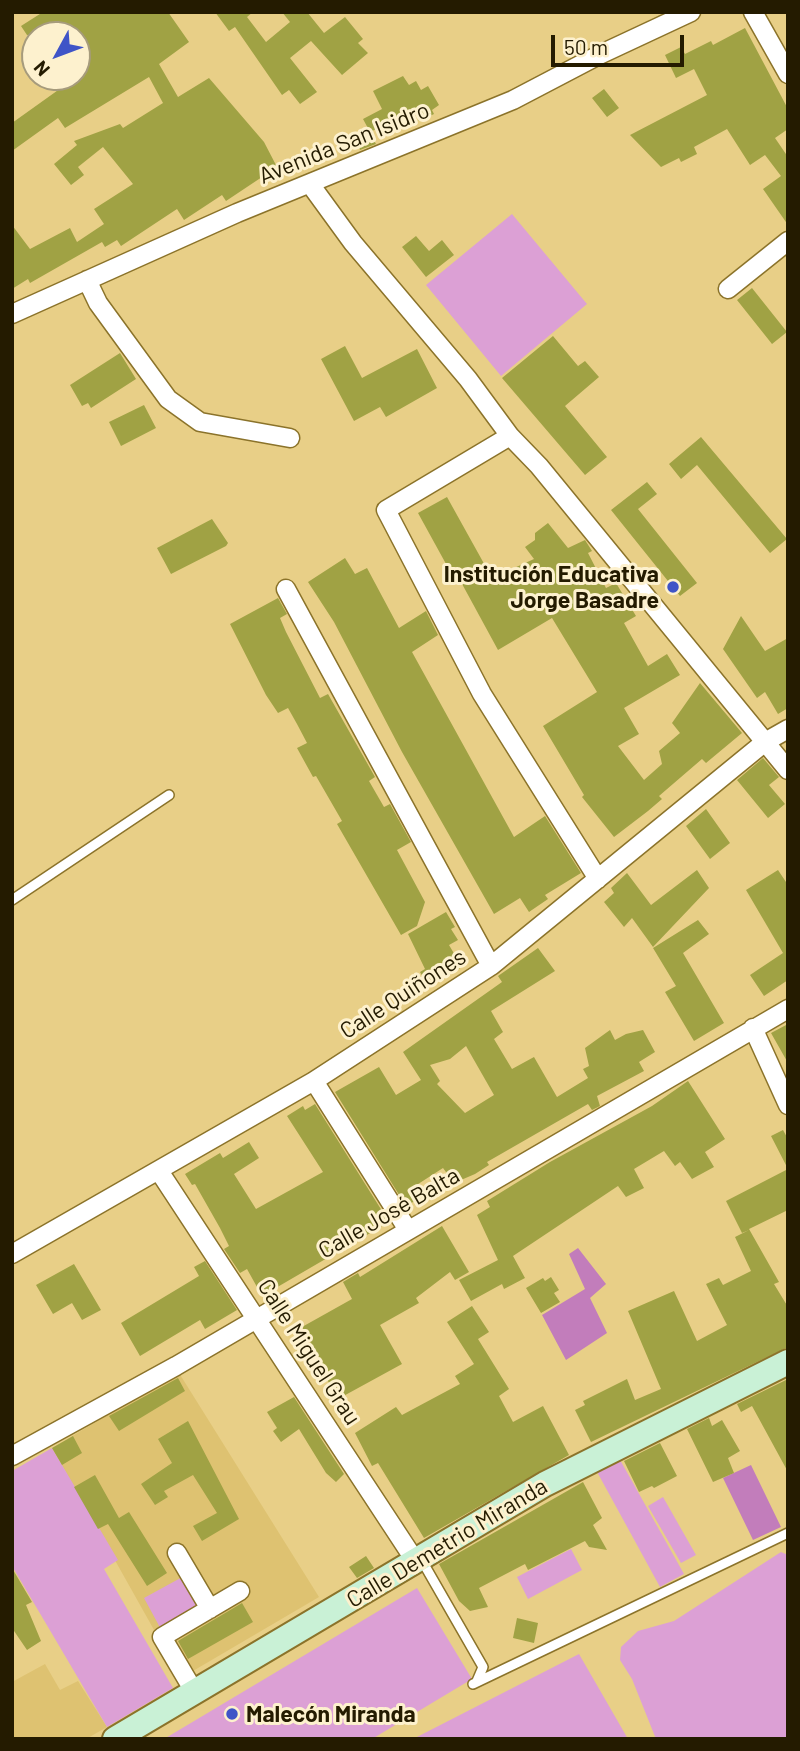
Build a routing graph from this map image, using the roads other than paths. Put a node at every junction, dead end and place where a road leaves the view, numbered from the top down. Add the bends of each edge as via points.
1 (691, 12) edge
2 (753, 12) edge
3 (788, 74) edge
4 (310, 184) junction
5 (788, 241) edge
6 (88, 280) junction
7 (729, 289) dead end
8 (12, 314) edge
9 (510, 436) junction
10 (290, 438) dead end
11 (286, 589) dead end
12 (788, 729) edge
13 (765, 742) junction
14 (788, 770) edge
15 (169, 795) dead end
16 (598, 879) junction
17 (12, 900) edge
18 (491, 966) junction
19 (788, 1009) edge
20 (753, 1028) junction
21 (314, 1081) junction
22 (788, 1105) edge
23 (159, 1171) junction
24 (408, 1230) junction
25 (12, 1254) edge
26 (258, 1318) junction
27 (788, 1362) edge
28 (12, 1456) edge
29 (788, 1533) edge
30 (177, 1553) dead end
31 (418, 1560) junction
32 (240, 1591) dead end
33 (210, 1609) junction
34 (195, 1693) junction
35 (115, 1739) edge

1 - 4 street, Avenida San Isidro via 513,100
2 - 3 street
4 - 6 street, Avenida San Isidro
4 - 9 street
5 - 7 street
6 - 8 street, Avenida San Isidro
6 - 10 street via 98,303 168,399 200,422
9 - 13 street
9 - 16 street via 386,510 482,694
11 - 18 street
12 - 13 street, Calle Quiñones
13 - 14 street
13 - 16 street, Calle Quiñones
15 - 17 lane
16 - 18 street, Calle Quiñones
18 - 21 street, Calle Quiñones
19 - 20 street, Calle José Balta
20 - 22 street
20 - 24 street, Calle José Balta
21 - 23 street, Calle Quiñones
21 - 24 street
23 - 25 street, Calle Quiñones
23 - 26 street, Calle Miguel Grau
24 - 26 street, Calle José Balta
26 - 28 street, Calle José Balta
26 - 31 street, Calle Miguel Grau
27 - 31 main road, Calle Demetrio Miranda via 545,1484
29 - 31 lane via 473,1684 484,1667
30 - 33 street
31 - 34 main road, Calle Demetrio Miranda
32 - 33 street
33 - 34 street via 162,1637
34 - 35 main road, Calle Demetrio Miranda

